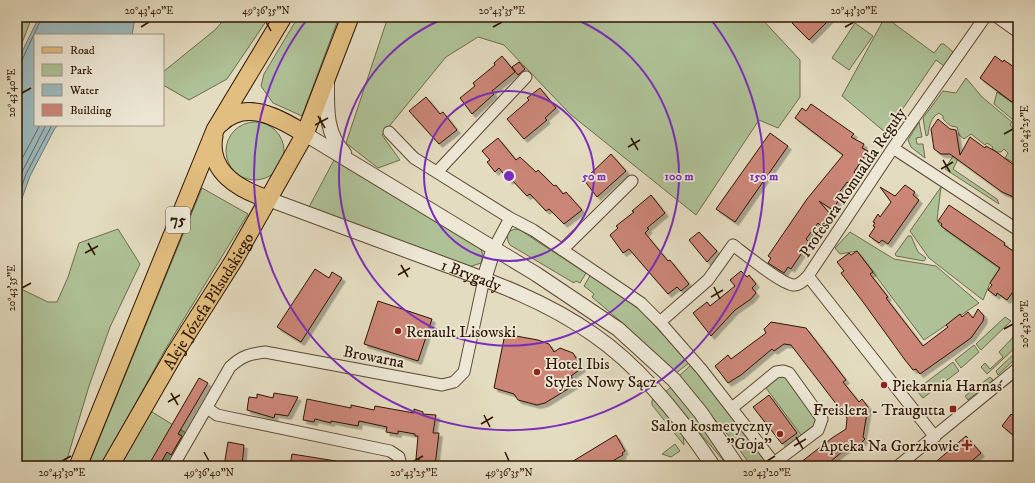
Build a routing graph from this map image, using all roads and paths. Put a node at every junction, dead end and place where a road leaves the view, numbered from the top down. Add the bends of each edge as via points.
1 (283, 17) edge
2 (350, 17) edge
3 (985, 17) edge
4 (997, 17) edge
5 (1018, 32) edge
6 (526, 77) dead end
7 (327, 80) junction
8 (215, 130) junction
9 (389, 132) dead end
10 (304, 134) junction
11 (893, 148) junction
12 (351, 161) junction
13 (436, 172) junction
14 (632, 181) dead end
15 (268, 199) junction
16 (510, 218) junction
17 (1018, 230) edge
18 (494, 248) junction
19 (562, 250) junction
20 (808, 276) junction
21 (484, 279) junction
22 (660, 322) junction
23 (1018, 368) edge
24 (207, 408) junction
25 (732, 408) junction
26 (935, 437) junction
27 (78, 466) edge
28 (110, 466) edge
29 (173, 466) edge
30 (401, 466) edge
31 (713, 466) edge
32 (737, 466) edge
33 (898, 466) edge

1 - 8 main road, 75
2 - 7 main road, Aleje Józefa Piłsudskiego
3 - 11 street, Profesora Romualda Reguły
4 - 5 street
6 - 13 street
7 - 10 main road, Aleje Józefa Piłsudskiego
7 - 12 street via 326,115 334,141
8 - 10 main road via 237,112 246,111 272,116
8 - 15 main road, 1 Brygady via 212,143 219,168 229,180 244,190
8 - 27 main road, 75
9 - 13 street via 414,158
10 - 12 street, 1 Brygady
10 - 15 main road, Aleje Józefa Piłsudskiego
11 - 17 street
11 - 20 street, Profesora Romualda Reguły
12 - 18 street, 1 Brygady
13 - 16 street
14 - 19 street
15 - 21 street, 1 Brygady
15 - 28 main road, Aleje Józefa Piłsudskiego
16 - 18 street
16 - 19 street
18 - 21 street
18 - 32 street, 1 Brygady via 618,328 646,353 674,380 701,413
19 - 22 street via 641,303
20 - 22 street via 800,284 793,285 733,245 708,280
20 - 26 street, Profesora Romualda Reguły
21 - 24 street, Browarna via 464,372 454,382 442,385 264,352 240,358 230,367
21 - 31 street, 1 Brygady via 553,309 595,335 657,393 698,443
22 - 25 street
23 - 26 street
24 - 29 street, Browarna
24 - 30 street via 217,415 390,451 399,457
25 - 25 street via 776,372 783,371 789,373 822,418 818,430 774,463
26 - 33 street

